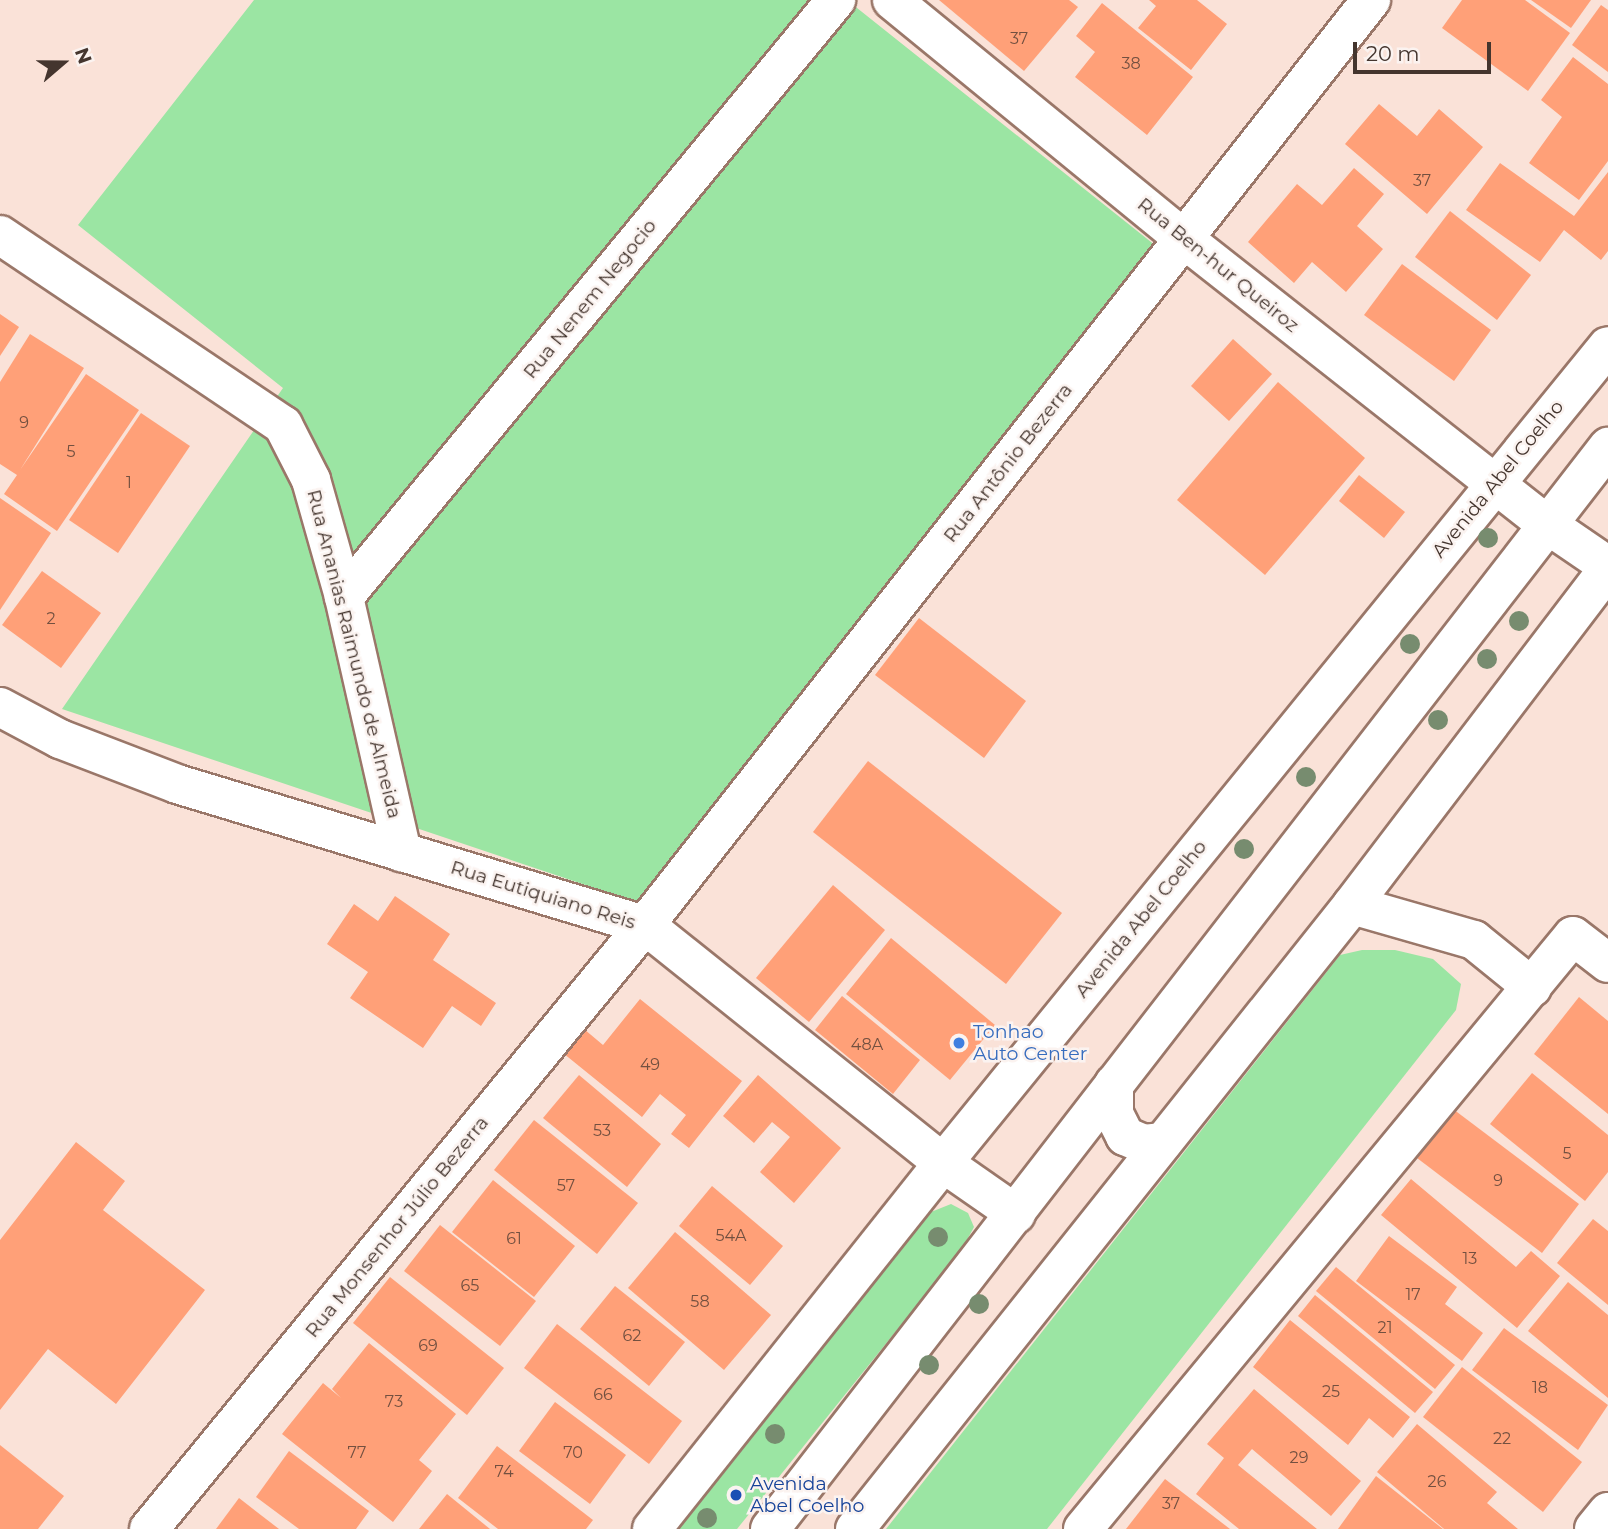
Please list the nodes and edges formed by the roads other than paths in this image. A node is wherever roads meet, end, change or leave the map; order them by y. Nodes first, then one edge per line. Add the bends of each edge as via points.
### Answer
1 (836, 0) edge
2 (891, 0) edge
3 (1371, 0) edge
4 (0, 235) edge
5 (1184, 239) junction
6 (1608, 346) edge
7 (1608, 447) edge
8 (1494, 483) junction
9 (1548, 525) junction
10 (1608, 567) edge
11 (344, 597) junction
12 (0, 707) edge
13 (402, 853) junction
14 (1352, 905) junction
15 (645, 925) junction
16 (1608, 963) edge
17 (1532, 987) junction
18 (1114, 1084) junction
19 (1163, 1142) junction
20 (1069, 1143) junction
21 (943, 1163) junction
22 (1122, 1194) junction
23 (1016, 1214) junction
24 (1608, 1511) edge
25 (149, 1529) edge
26 (652, 1529) edge
27 (770, 1529) edge
28 (855, 1529) edge
29 (1083, 1529) edge
30 (1594, 1529) edge

1 - 11 street, Rua Nenem Negocio
2 - 5 street, Rua Ben-hur Queiroz
3 - 5 street, Rua Antônio Bezerra
4 - 11 street, Rua Ananias Raimundo de Almeida via 284,425 311,480
5 - 8 street, Rua Ben-hur Queiroz
5 - 15 street, Rua Antônio Bezerra
6 - 8 street, Avenida Abel Coelho
7 - 9 street
8 - 9 street, Rua Ben-hur Queiroz
8 - 21 street, Avenida Abel Coelho
9 - 10 street, Rua Ben-hur Queiroz
9 - 18 street
10 - 14 street
11 - 13 street, Rua Ananias Raimundo de Almeida
12 - 13 street, Rua Eutiquiano Reis via 60,739 177,783
13 - 15 street, Rua Eutiquiano Reis
14 - 17 street via 1475,940
14 - 19 street
15 - 21 street, Rua Eutiquiano Reis
15 - 25 street, Rua Monsenhor Júlio Bezerra
16 - 17 street via 1573,936
17 - 29 street
18 - 19 street via 1114,1114 1125,1136 1144,1144
18 - 20 street
19 - 22 street
20 - 22 street via 1106,1152 1119,1170
20 - 23 street
21 - 23 street, Rua Eutiquiano Reis
21 - 26 street, Avenida Abel Coelho
22 - 28 street
23 - 27 street
24 - 30 street

